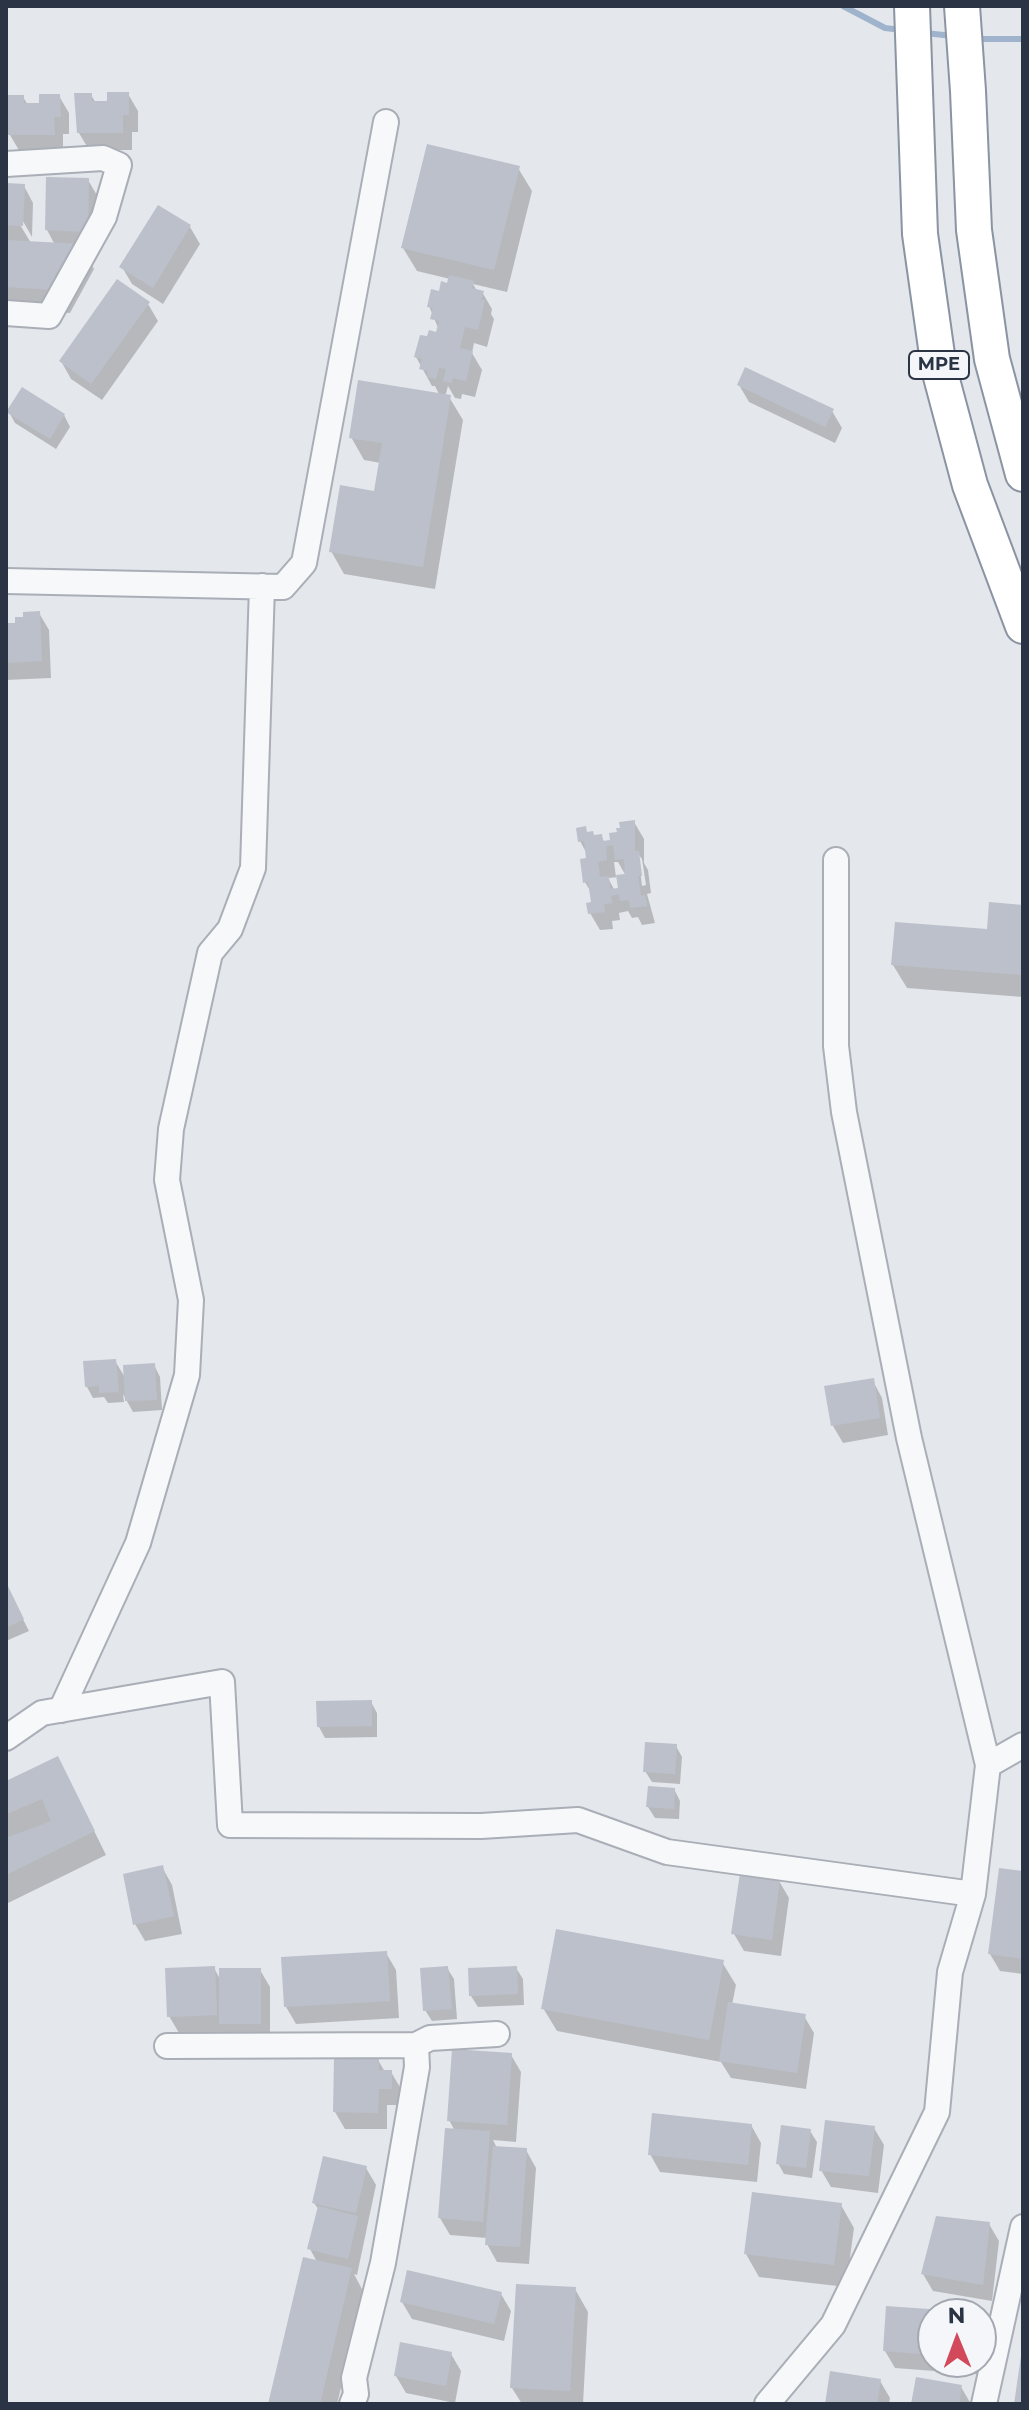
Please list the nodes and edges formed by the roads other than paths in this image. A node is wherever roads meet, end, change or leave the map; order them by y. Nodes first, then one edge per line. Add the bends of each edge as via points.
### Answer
1 (912, 6) edge
2 (962, 6) edge
3 (386, 122) dead end
4 (6, 164) edge
5 (6, 313) edge
6 (1023, 474) edge
7 (6, 581) edge
8 (262, 586) junction
9 (1023, 626) edge
10 (836, 860) dead end
11 (61, 1710) junction
12 (6, 1738) edge
13 (1023, 1745) edge
14 (988, 1765) junction
15 (973, 1894) junction
16 (497, 2034) dead end
17 (416, 2045) junction
18 (167, 2046) dead end
19 (1023, 2227) edge
20 (352, 2404) edge
21 (767, 2404) edge
22 (984, 2404) edge

1 - 9 highway, MPE via 920,234 939,369 970,485
2 - 6 highway, MPE via 974,230 992,359
3 - 8 street via 304,563 283,587
4 - 5 street via 103,158 119,165 104,217 49,316
7 - 8 street
8 - 11 street via 253,868 230,929 210,953 171,1129 167,1180 191,1300 187,1375 138,1543
10 - 14 street via 836,1046 844,1112 909,1438
11 - 12 street via 42,1713
11 - 15 street via 222,1682 230,1825 481,1826 578,1820 667,1852
13 - 14 street
14 - 15 street
15 - 21 street via 950,1972 937,2112 833,2325
16 - 17 street via 430,2038
17 - 18 street
17 - 20 street via 417,2067 383,2263
19 - 22 street

